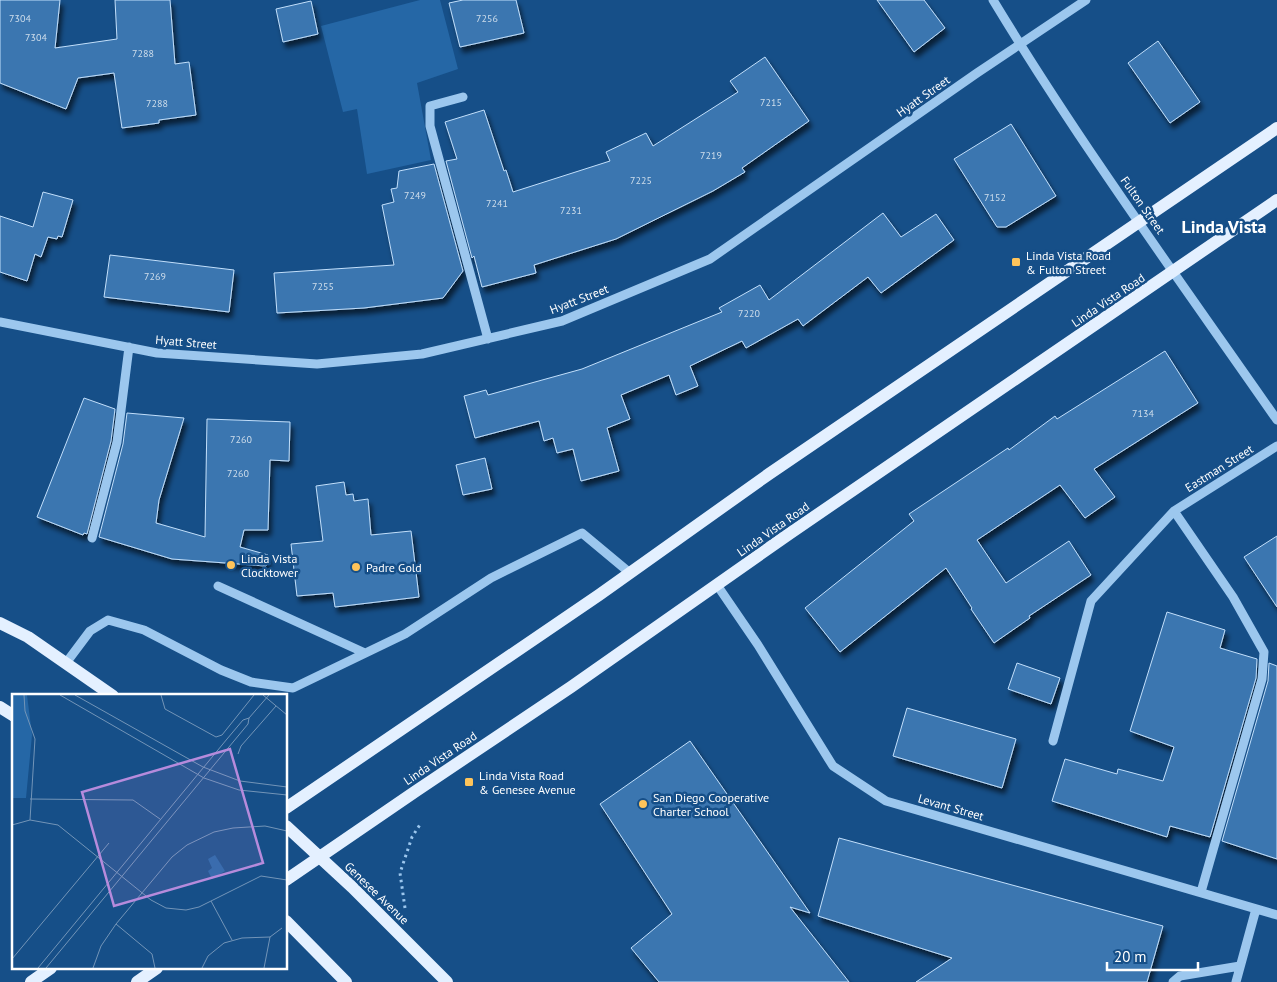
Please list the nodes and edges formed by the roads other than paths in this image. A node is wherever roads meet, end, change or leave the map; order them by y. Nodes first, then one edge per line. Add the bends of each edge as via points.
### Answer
1 (993, 0) edge
2 (1086, 0) edge
3 (1020, 45) junction
4 (463, 97) dead end
5 (1277, 128) edge
6 (1277, 200) edge
7 (1139, 222) junction
8 (1174, 271) junction
9 (0, 322) edge
10 (488, 339) junction
11 (129, 347) junction
12 (1277, 420) edge
13 (1277, 446) edge
14 (1174, 511) junction
15 (92, 538) dead end
16 (630, 573) junction
17 (717, 585) junction
18 (218, 586) dead end
19 (0, 624) edge
20 (365, 653) junction
21 (66, 663) junction
22 (110, 694) edge
23 (0, 707) edge
24 (12, 715) edge
25 (1053, 741) dead end
26 (288, 807) edge
27 (288, 828) edge
28 (319, 857) junction
29 (288, 879) edge
30 (1201, 892) junction
31 (1256, 909) junction
32 (1277, 915) edge
33 (288, 924) edge
34 (1240, 966) junction
35 (48, 970) edge
36 (154, 970) edge
37 (31, 982) edge
38 (137, 982) edge
39 (346, 982) edge
40 (447, 982) edge
41 (1173, 982) edge
42 (1236, 982) edge

1 - 3 street, Fulton Street
2 - 3 street, Hyatt Street
3 - 7 street, Fulton Street
3 - 10 street, Hyatt Street via 710,259 562,321
4 - 10 street via 430,106 430,126
5 - 7 main road
6 - 8 main road, Linda Vista Road
7 - 8 street, Fulton Street
7 - 16 main road via 769,474
8 - 12 street, Fulton Street
8 - 17 main road, Linda Vista Road
9 - 11 street, Hyatt Street
10 - 11 street, Hyatt Street via 422,354 317,364 157,353
11 - 15 street via 116,442
13 - 14 street, Eastman Street
14 - 25 street, Eastman Street via 1091,601
14 - 30 street via 1233,598 1264,652 1262,680
16 - 20 street via 582,532 491,578 405,634
16 - 26 main road
17 - 28 main road, Linda Vista Road
17 - 30 street, Levant Street via 834,766 886,801
18 - 20 street
19 - 21 main road via 28,636
20 - 21 street via 293,688 251,682 144,630 108,620 90,631
21 - 22 main road
23 - 24 main road
27 - 28 main road, Genesee Avenue
28 - 29 main road, Linda Vista Road
28 - 40 main road, Genesee Avenue
30 - 31 street, Levant Street
31 - 32 street, Levant Street
31 - 34 street
33 - 39 main road
34 - 41 street via 1180,976
34 - 42 street
35 - 37 main road
36 - 38 main road

